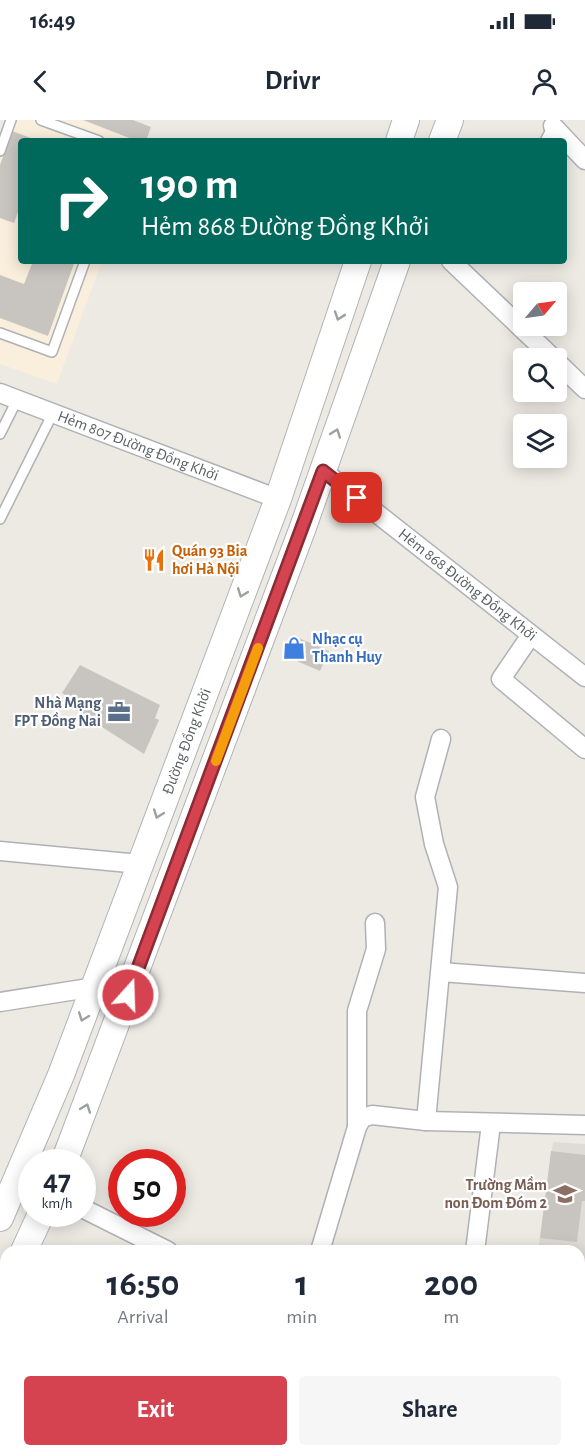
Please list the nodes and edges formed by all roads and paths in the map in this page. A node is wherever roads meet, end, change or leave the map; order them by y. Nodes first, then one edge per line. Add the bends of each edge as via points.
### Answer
1 (11, 120) edge
2 (41, 120) edge
3 (406, 120) edge
4 (91, 138) edge
5 (400, 138) edge
6 (567, 147) edge
7 (0, 151) edge
8 (585, 160) edge
9 (84, 264) edge
10 (357, 264) edge
11 (396, 264) edge
12 (454, 264) edge
13 (1, 337) edge
14 (542, 348) edge
15 (567, 371) edge
16 (585, 388) edge
17 (9, 396) edge
18 (53, 413) junction
19 (0, 434) edge
20 (323, 471) junction
21 (278, 499) junction
22 (308, 513) junction
23 (0, 519) edge
24 (531, 635) junction
25 (585, 677) edge
26 (441, 739) dead end
27 (585, 749) edge
28 (0, 851) edge
29 (140, 864) junction
30 (375, 923) dead end
31 (441, 972) junction
32 (585, 983) edge
33 (95, 987) junction
34 (0, 1002) edge
35 (426, 1121) junction
36 (491, 1124) junction
37 (585, 1125) edge
38 (357, 1127) junction
39 (69, 1149) edge
40 (96, 1216) edge
41 (0, 1218) edge
42 (35, 1227) edge
43 (27, 1245) edge
44 (156, 1245) edge
45 (322, 1245) edge
46 (476, 1245) edge

1 - 7 lane
2 - 4 lane
3 - 5 main road
6 - 8 street
9 - 13 lane via 52,352
10 -> 21 main road, Đường Đồng Khởi
20 -> 11 main road
12 - 14 street
15 - 16 street
17 - 18 street, Hẻm 807 Đường Đồng Khởi
17 - 19 lane
18 - 21 street, Hẻm 807 Đường Đồng Khởi
18 - 23 lane
20 - 22 main road
20 - 24 street, Hẻm 868 Đường Đồng Khởi
21 - 22 main road
21 -> 29 main road, Đường Đồng Khởi
39 -> 22 main road
24 - 25 street, Hẻm 868 Đường Đồng Khởi
24 - 27 street via 501,679
26 - 31 street via 425,797 448,887
28 - 29 street
29 - 33 main road, Đường Đồng Khởi
30 - 38 street via 376,950 357,1011
31 - 32 street
31 - 35 street
33 - 34 street
33 -> 41 main road, Đường Đồng Khởi
35 - 36 street
35 - 38 street via 372,1115 362,1118
36 - 37 street
36 - 46 street
38 - 45 street
40 - 44 street
42 - 43 main road

